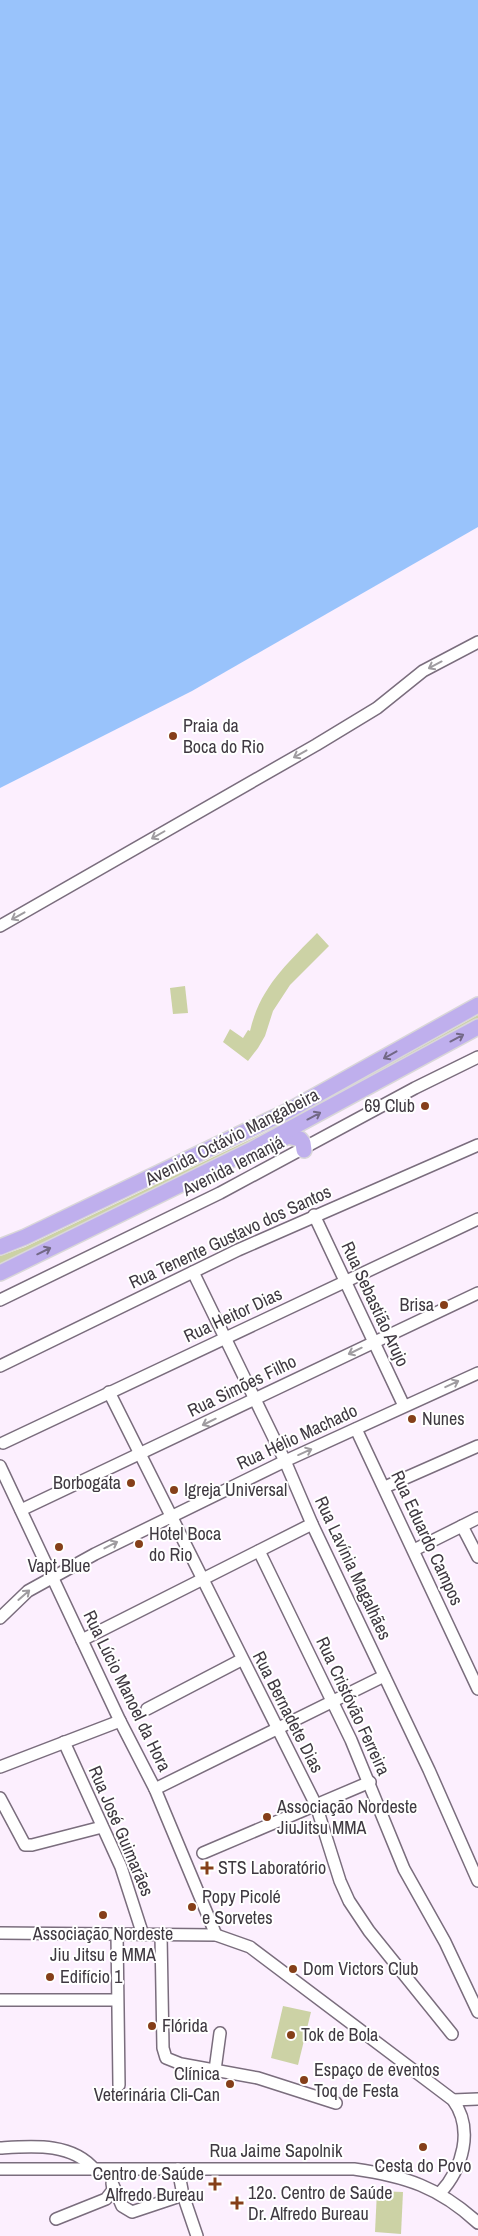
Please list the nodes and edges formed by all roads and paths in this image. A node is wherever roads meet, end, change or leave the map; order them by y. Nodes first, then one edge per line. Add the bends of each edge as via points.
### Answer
1 (478, 642) edge
2 (0, 926) edge
3 (478, 1005) edge
4 (478, 1027) edge
5 (478, 1057) edge
6 (478, 1145) edge
7 (250, 1150) junction
8 (304, 1150) junction
9 (314, 1216) junction
10 (478, 1219) edge
11 (25, 1237) junction
12 (0, 1243) edge
13 (0, 1247) edge
14 (193, 1272) junction
15 (0, 1273) edge
16 (344, 1281) junction
17 (478, 1293) edge
18 (0, 1300) edge
19 (226, 1337) junction
20 (373, 1342) junction
21 (0, 1366) edge
22 (478, 1373) edge
23 (109, 1392) junction
24 (256, 1399) junction
25 (404, 1406) junction
26 (356, 1429) junction
27 (3, 1443) dead end
28 (478, 1446) edge
29 (141, 1455) junction
30 (285, 1461) junction
31 (0, 1466) edge
32 (385, 1486) junction
33 (21, 1510) junction
34 (170, 1516) junction
35 (478, 1518) edge
36 (312, 1524) junction
37 (462, 1526) junction
38 (259, 1550) junction
39 (414, 1550) junction
40 (478, 1557) edge
41 (52, 1576) junction
42 (201, 1578) junction
43 (0, 1618) edge
44 (82, 1640) junction
45 (241, 1660) junction
46 (384, 1676) junction
47 (478, 1689) edge
48 (334, 1701) junction
49 (147, 1708) dead end
50 (120, 1721) junction
51 (278, 1730) junction
52 (64, 1742) junction
53 (0, 1767) edge
54 (370, 1782) junction
55 (155, 1789) junction
56 (0, 1798) edge
57 (316, 1805) junction
58 (102, 1827) junction
59 (203, 1853) dead end
60 (478, 1881) edge
61 (0, 1933) edge
62 (117, 1934) junction
63 (143, 1935) junction
64 (161, 1935) junction
65 (216, 1935) junction
66 (0, 2000) edge
67 (117, 2000) junction
68 (478, 2012) edge
69 (220, 2033) dead end
70 (452, 2034) dead end
71 (215, 2070) junction
72 (119, 2085) dead end
73 (478, 2099) edge
74 (453, 2100) junction
75 (336, 2103) dead end
76 (0, 2148) edge
77 (0, 2169) edge
78 (178, 2169) junction
79 (95, 2170) junction
80 (108, 2170) junction
81 (113, 2184) junction
82 (440, 2193) junction
83 (183, 2195) junction
84 (56, 2219) dead end
85 (478, 2223) edge
86 (197, 2236) edge

1 -> 2 street via 423,671 377,708 316,745
3 -> 11 main road, Avenida Octávio Mangabeira via 288,1111
7 -> 4 main road, Avenida Octávio Mangabeira
5 - 8 street, Avenida Iemanjá
6 - 9 street, Rua Tenente Gustavo dos Santos
7 - 8 main road via 288,1136 300,1139
15 -> 7 main road, Avenida Octávio Mangabeira
8 - 18 street, Avenida Iemanjá
9 - 14 street, Rua Tenente Gustavo dos Santos
9 - 16 street, Rua Sebastião Arujo
10 - 16 street, Rua Heitor Dias
11 - 12 street
11 - 13 main road, Avenida Octávio Mangabeira
14 - 19 street, Rua Lavínia Magalhães
14 - 21 street, Rua Tenente Gustavo dos Santos
16 - 19 street, Rua Heitor Dias
16 - 20 street, Rua Sebastião Arujo
17 - 20 street, Rua Simões Filho
19 - 23 street, Rua Heitor Dias
19 - 24 street, Rua Lavínia Magalhães
20 -> 24 street, Rua Simões Filho
20 - 25 street, Rua Sebastião Arujo
25 -> 22 street, Rua Hélio Machado
23 - 27 street, Rua Heitor Dias
23 - 29 street, Rua Bernadete Dias
24 -> 29 street, Rua Simões Filho
24 - 30 street, Rua Lavínia Magalhães
25 - 26 street, Rua Hélio Machado
30 -> 26 street, Rua Hélio Machado
26 - 32 street, Rua Eduardo Campos
28 - 32 street
29 - 33 street, Rua Simões Filho
29 - 34 street, Rua Bernadete Dias
30 - 34 street, Rua Hélio Machado
30 - 36 street, Rua Lavínia Magalhães
31 - 33 street, Rua Lúcio Manoel da Hora
32 - 39 street, Rua Eduardo Campos
33 - 41 street, Rua Lúcio Manoel da Hora
41 -> 34 street, Rua Hélio Machado
34 - 42 street, Rua Bernadete Dias
35 - 37 street
36 - 38 street
36 - 46 street, Rua Lavínia Magalhães
37 - 39 street
37 - 40 street
38 - 42 street
38 - 48 street, Rua Cristóvão Ferreira
39 - 47 street, Rua Eduardo Campos
43 -> 41 street, Rua Hélio Machado via 28,1591
41 - 44 street, Rua Lúcio Manoel da Hora
42 - 44 street
42 - 45 street, Rua Bernadete Dias
44 - 50 street, Rua Lúcio Manoel da Hora
45 - 49 street
45 - 51 street, Rua Bernadete Dias
46 - 48 street
46 - 60 street, Rua Lavínia Magalhães
48 - 51 street
48 - 54 street, Rua Cristóvão Ferreira
50 - 52 street
50 - 55 street, Rua Lúcio Manoel da Hora
51 - 55 street
51 - 57 street, Rua Bernadete Dias
52 - 53 street
52 - 58 street, Rua José Guimarães
54 - 57 street
54 - 68 street, Rua Cristóvão Ferreira via 404,1869 445,1942
55 - 65 street, Rua Lúcio Manoel da Hora
56 - 58 street via 25,1845
57 - 59 street
57 - 70 street, Rua Bernadete Dias via 340,1881 357,1915
58 - 63 street, Rua José Guimarães via 121,1867
61 - 62 street
62 - 63 street
62 - 67 street
63 - 64 street
64 - 65 street
64 - 71 street via 164,2055 173,2062
65 - 74 street via 261,1953
66 - 67 street
67 - 72 street
69 - 71 street
71 - 75 street via 258,2078
73 - 74 street
74 - 82 street via 463,2121 464,2144 457,2167
76 - 79 street via 55,2148 78,2156
77 - 79 street, Rua Jaime Sapolnik
78 - 80 street, Rua Jaime Sapolnik
78 - 82 street, Rua Jaime Sapolnik via 354,2168 399,2177
78 - 83 street
79 - 80 street, Rua Jaime Sapolnik
80 - 81 street
81 - 83 street via 122,2206 132,2212
81 - 84 street via 106,2200
82 - 85 street, Rua Jaime Sapolnik
83 - 86 street

